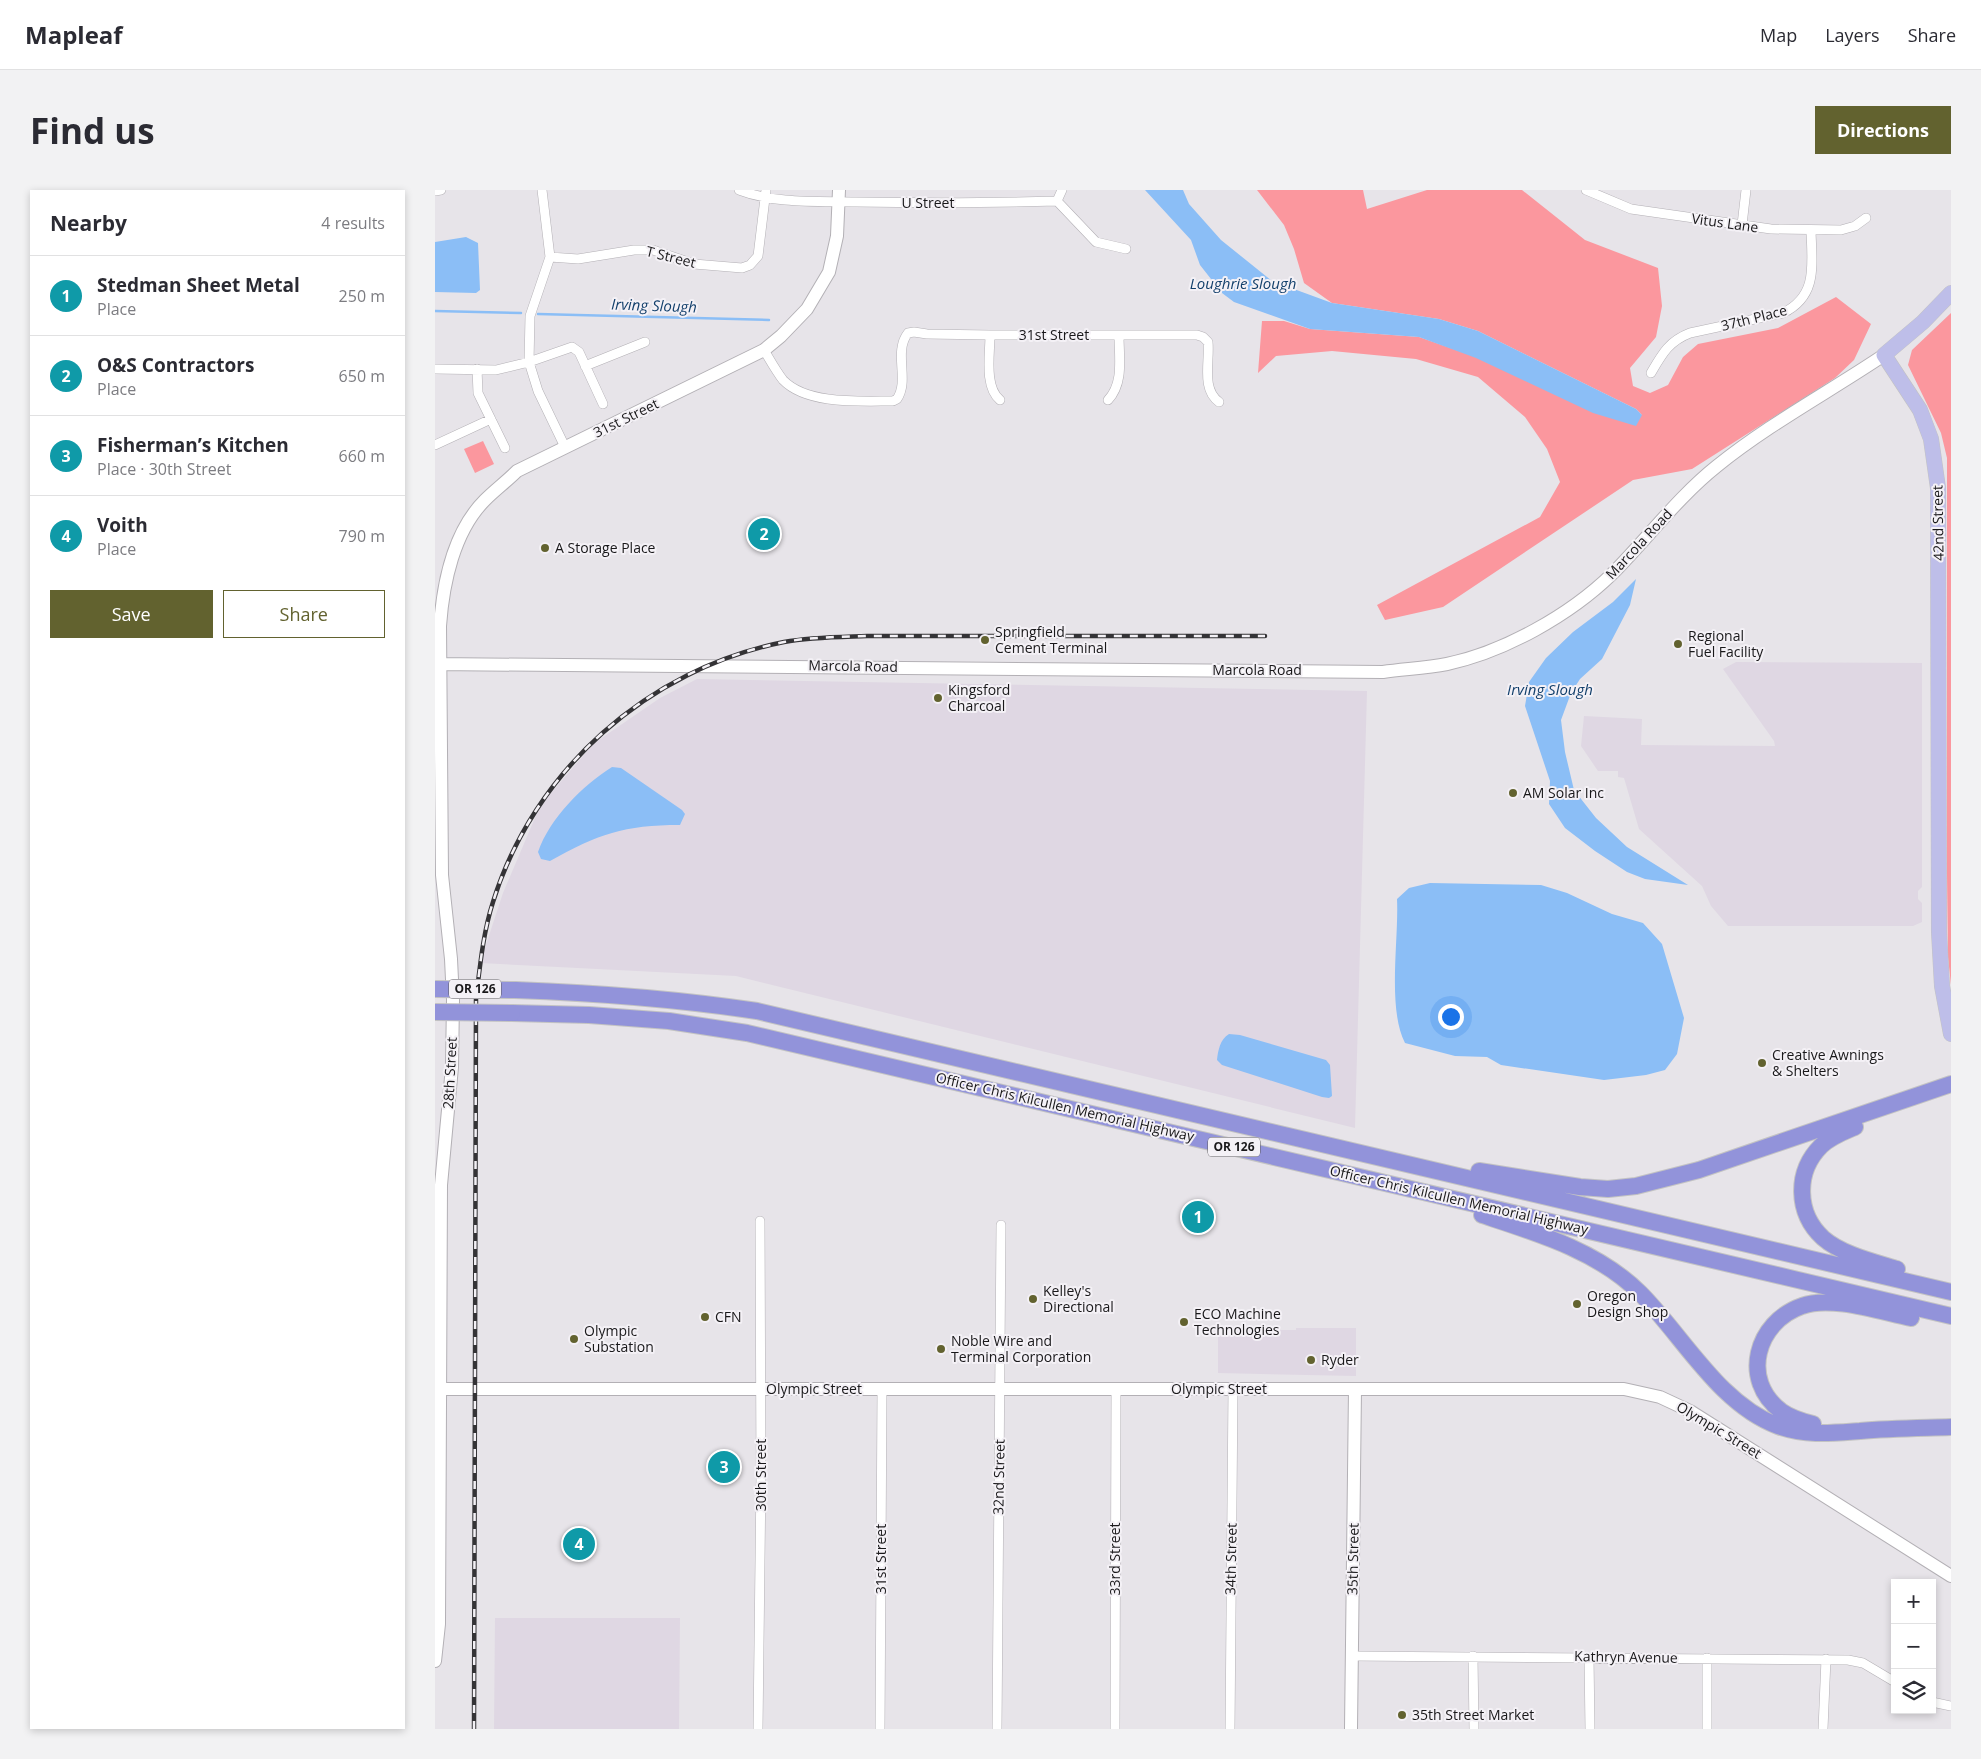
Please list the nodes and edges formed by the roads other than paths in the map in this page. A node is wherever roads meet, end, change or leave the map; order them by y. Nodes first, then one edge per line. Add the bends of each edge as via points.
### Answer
1 (441, 190) edge
2 (542, 190) edge
3 (739, 190) edge
4 (1063, 190) edge
5 (1586, 190) edge
6 (1746, 190) edge
7 (435, 191) edge
8 (766, 193) edge
9 (839, 196) edge
10 (1057, 201) junction
11 (1866, 218) dead end
12 (1741, 225) junction
13 (1811, 231) junction
14 (1127, 249) dead end
15 (550, 257) junction
16 (1951, 293) edge
17 (990, 335) junction
18 (1119, 336) junction
19 (645, 342) dead end
20 (764, 350) junction
21 (1885, 355) junction
22 (529, 362) junction
23 (585, 366) junction
24 (435, 369) edge
25 (477, 370) junction
26 (1651, 373) dead end
27 (1000, 400) dead end
28 (1108, 400) dead end
29 (1219, 402) dead end
30 (603, 404) dead end
31 (491, 419) junction
32 (435, 445) edge
33 (565, 447) junction
34 (505, 448) dead end
35 (437, 664) edge
36 (439, 816) edge
37 (435, 989) edge
38 (435, 1012) edge
39 (1951, 1034) edge
40 (1951, 1084) edge
41 (1951, 1095) edge
42 (1351, 1150) junction
43 (1378, 1181) junction
44 (759, 1221) dead end
45 (1001, 1225) dead end
46 (1951, 1290) edge
47 (1951, 1316) edge
48 (1951, 1326) edge
49 (437, 1389) edge
50 (882, 1389) junction
51 (1000, 1389) junction
52 (1116, 1389) junction
53 (1233, 1389) junction
54 (1355, 1389) junction
55 (760, 1390) junction
56 (1951, 1427) edge
57 (1859, 1430) junction
58 (1951, 1576) edge
59 (1352, 1656) junction
60 (1473, 1656) junction
61 (1589, 1657) junction
62 (1707, 1658) junction
63 (1826, 1659) junction
64 (435, 1661) edge
65 (1891, 1680) edge
66 (1936, 1703) edge
67 (1951, 1706) edge
68 (758, 1729) edge
69 (880, 1729) edge
70 (997, 1729) edge
71 (1115, 1729) edge
72 (1230, 1729) edge
73 (1351, 1729) edge
74 (1474, 1729) edge
75 (1590, 1729) edge
76 (1707, 1729) edge
77 (1823, 1729) edge

1 - 7 street
2 - 15 street
3 - 8 street, U Street via 751,195
4 - 10 street
5 - 12 street, Vitus Lane via 1631,209
6 - 12 street
8 - 9 street, U Street via 797,201
8 - 15 street, T Street via 759,256 742,268 694,264 653,250 578,259
9 - 10 street, U Street via 971,203
9 - 20 main road, 31st Street via 837,236 829,272 799,319
10 - 14 street via 1096,242
11 - 13 street, Vitus Lane via 1841,230
12 - 13 street, Vitus Lane
13 - 26 street, 37th Place via 1810,285 1794,308 1676,338 1667,346
15 - 22 street via 530,316
16 - 21 main road, Marcola Road
17 - 18 street, 31st Street
17 - 20 street, 31st Street via 908,333 902,344 902,390 893,401 829,400 802,392 784,380
17 - 27 street via 990,382 992,391
18 - 28 street via 1119,380
18 - 29 street, 31st Street via 1203,337 1208,348 1208,387
19 - 23 street
20 - 33 main road, 31st Street
21 - 35 main road, Marcola Road via 1753,439 1717,466 1685,494 1611,575 1575,605 1535,630 1483,653 1447,664 1383,672
21 - 39 main road, 42nd Street via 1919,410 1931,439 1938,488 1939,932 1942,986
22 - 23 street via 572,347 579,352
22 - 25 street via 496,370
22 - 33 street via 538,391
23 - 30 street
24 - 25 street
25 - 31 street via 477,393
31 - 32 street
31 - 34 street
33 - 35 main road, 31st Street via 517,471 483,501 463,532 443,590
35 - 36 main road, 28th Street
36 - 49 main road, 28th Street via 453,1010 452,1066 441,1185
37 - 42 highway, Officer Chris Kilcullen Memorial Highway / OR 126, bridge via 598,992 757,1010
38 - 43 highway, Officer Chris Kilcullen Memorial Highway / OR 126, bridge via 589,1015 669,1021 747,1033
40 - 42 highway via 1699,1170 1636,1186 1580,1187
41 - 46 highway via 1861,1125 1830,1139 1811,1158 1802,1182 1801,1196 1812,1226 1824,1239 1844,1250 1934,1280
42 - 46 highway, Officer Chris Kilcullen Memorial Highway / OR 126
43 - 47 highway, Officer Chris Kilcullen Memorial Highway / OR 126
43 - 57 highway via 1555,1239 1592,1258 1640,1292 1722,1386 1755,1415 1779,1426 1809,1433
44 - 55 street, 30th Street
45 - 51 street, 32nd Street
48 - 57 highway via 1823,1302 1802,1306 1781,1318 1764,1335 1758,1349 1757,1367 1764,1391 1781,1412 1795,1419
49 - 55 main road, Olympic Street
49 - 64 main road, 28th Street via 439,1624
50 - 51 main road, Olympic Street
50 - 55 main road, Olympic Street
50 - 69 street, 31st Street
51 - 52 main road, Olympic Street
51 - 70 street, 32nd Street
52 - 53 main road, Olympic Street
52 - 71 street, 33rd Street
53 - 54 main road, Olympic Street
53 - 72 street, 34th Street
54 - 58 main road, Olympic Street via 1606,1388 1660,1397 1690,1411
54 - 59 main road, 35th Street
55 - 68 street, 30th Street
56 - 57 highway
59 - 60 street, Kathryn Avenue
59 - 73 main road, 35th Street
60 - 61 street, Kathryn Avenue
60 - 74 street
61 - 62 street, Kathryn Avenue
61 - 75 street
62 - 63 street, Kathryn Avenue
62 - 76 street
63 - 65 street, Kathryn Avenue via 1863,1664
63 - 77 street
66 - 67 street

